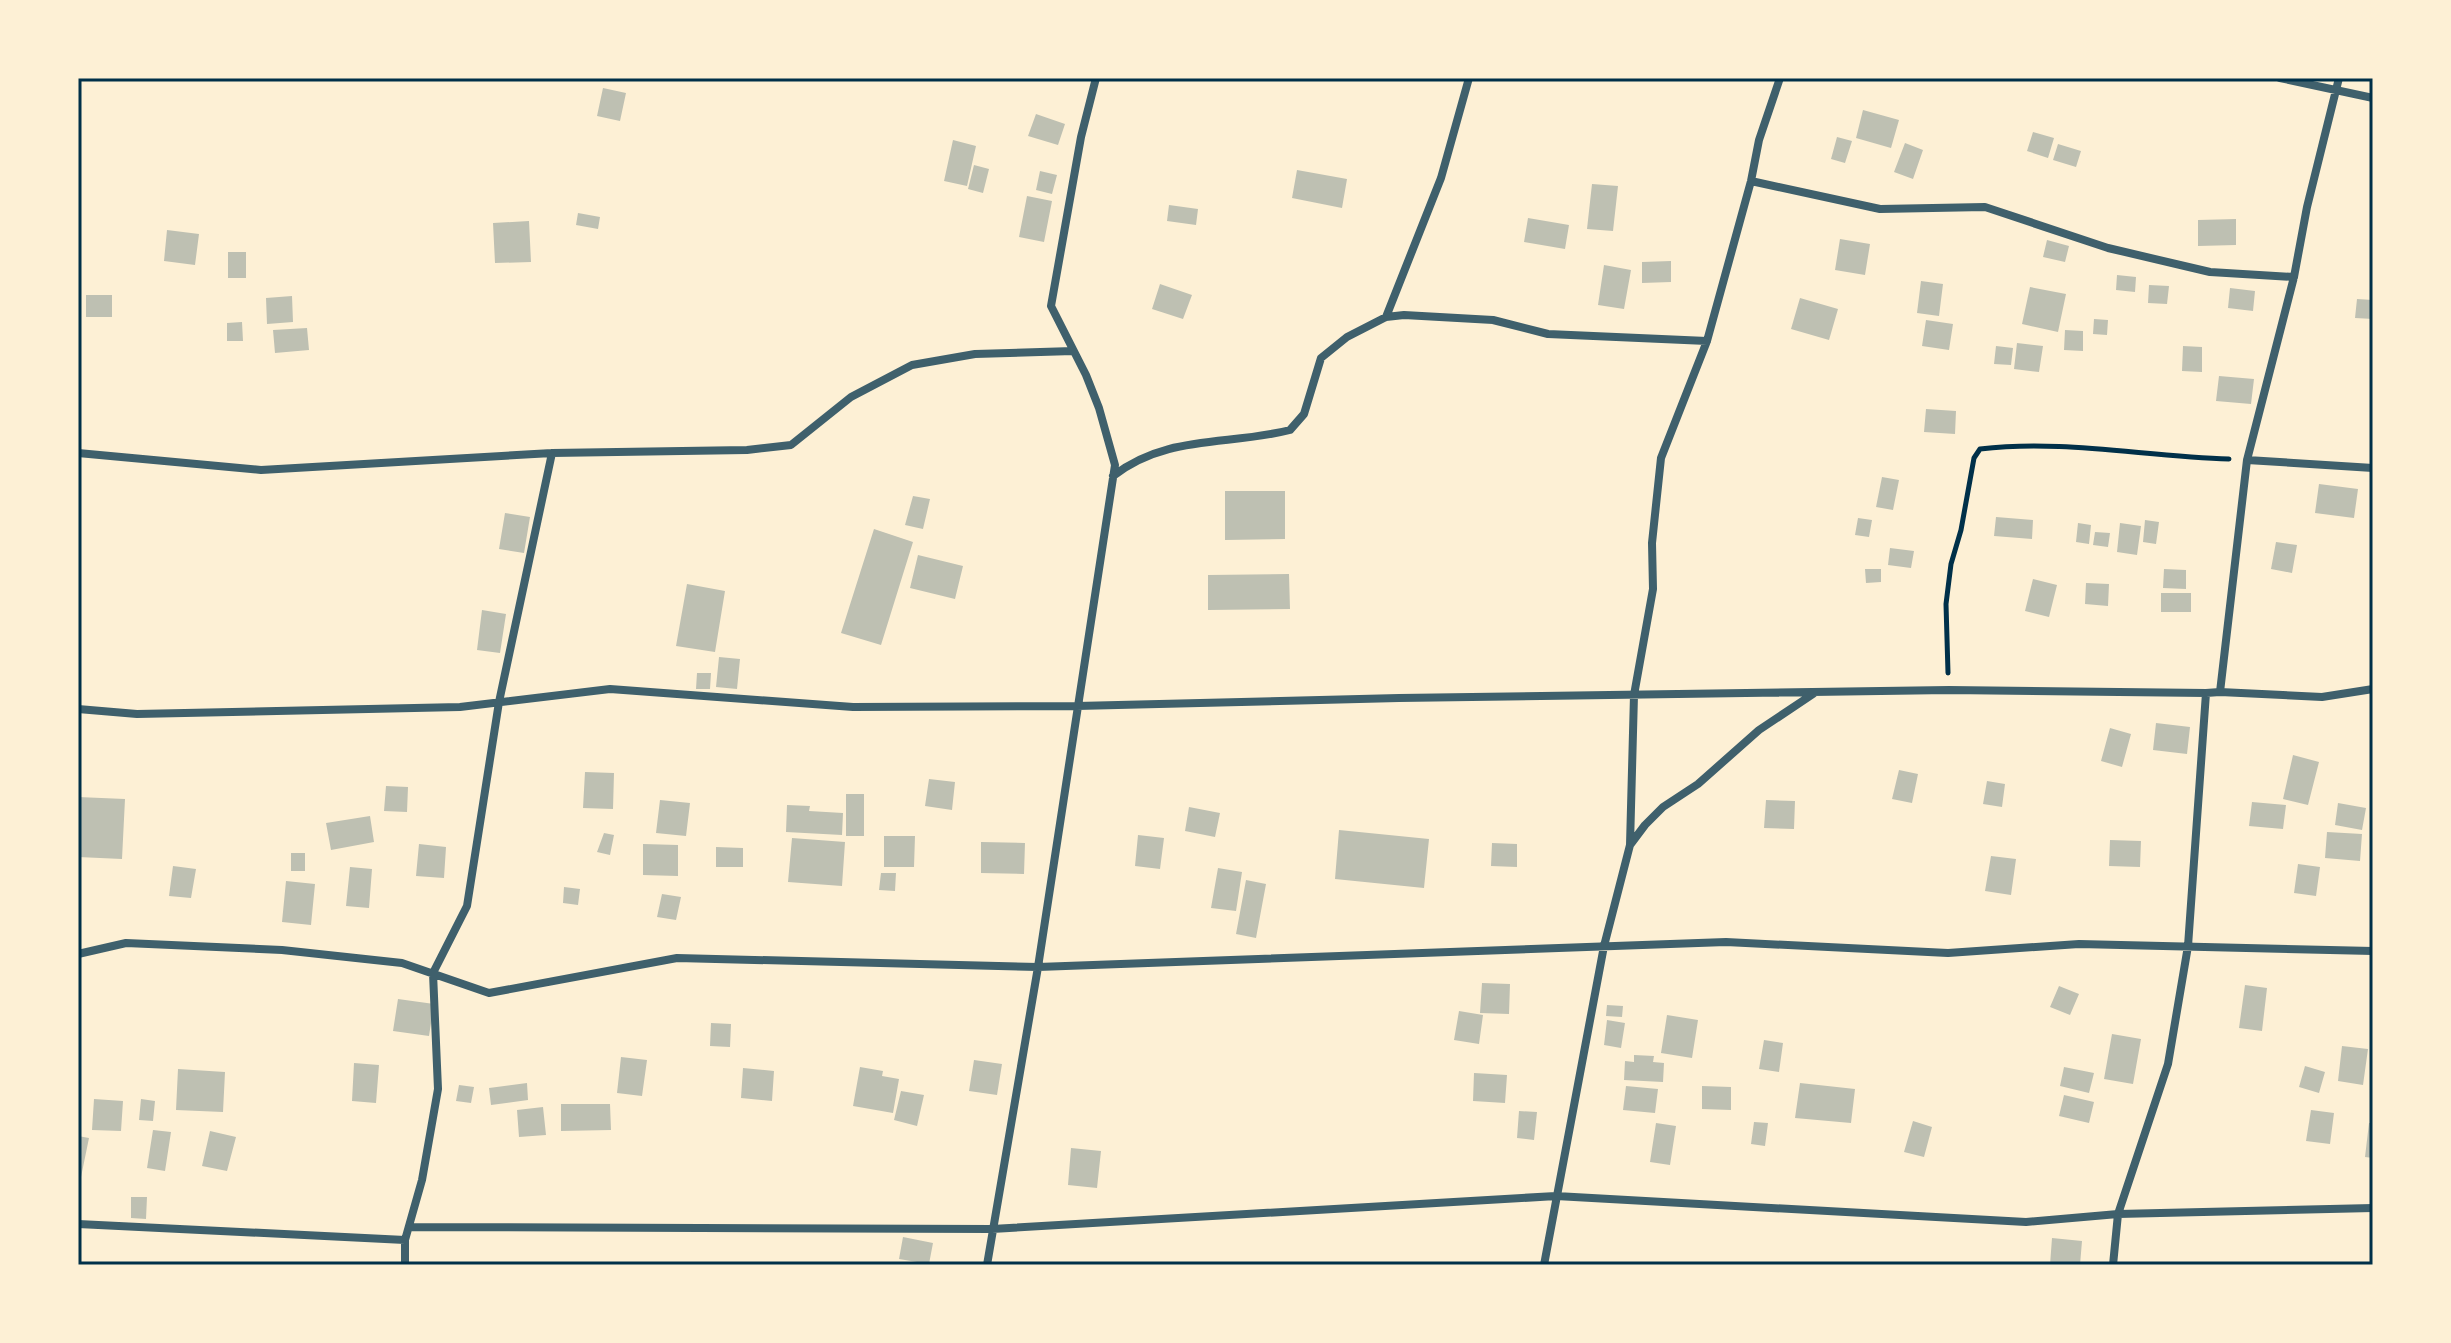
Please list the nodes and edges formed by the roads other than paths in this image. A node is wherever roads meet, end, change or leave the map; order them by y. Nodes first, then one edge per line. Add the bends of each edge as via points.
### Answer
1 (1096, 78) edge
2 (1469, 78) edge
3 (1780, 78) edge
4 (2280, 78) edge
5 (2339, 78) edge
6 (2336, 90) junction
7 (2373, 98) edge
8 (1751, 181) junction
9 (2294, 277) junction
10 (1386, 317) junction
11 (1707, 341) junction
12 (1073, 351) junction
13 (78, 453) edge
14 (552, 453) junction
15 (2247, 460) junction
16 (2373, 468) edge
17 (1113, 476) junction
18 (2373, 689) edge
19 (2220, 692) junction
20 (1814, 693) junction
21 (2206, 693) junction
22 (1634, 695) junction
23 (499, 702) junction
24 (1077, 706) junction
25 (78, 709) edge
26 (1630, 845) junction
27 (1604, 946) junction
28 (2188, 946) junction
29 (2373, 951) edge
30 (78, 954) edge
31 (1038, 967) junction
32 (433, 973) junction
33 (1556, 1196) junction
34 (2373, 1208) edge
35 (2118, 1214) junction
36 (78, 1224) edge
37 (409, 1227) junction
38 (992, 1229) junction
39 (405, 1240) junction
40 (405, 1265) edge
41 (987, 1265) edge
42 (1544, 1265) edge
43 (2113, 1265) edge

1 - 12 street via 1051,306
2 - 10 street via 1441,178
3 - 8 street
4 - 6 street
5 - 6 street
6 - 7 street
6 - 9 street
8 - 9 street via 1880,209 1985,207 2108,248 2210,272
8 - 11 street
9 - 15 street
10 - 11 street via 1493,320 1548,334
10 - 17 street via 1321,358 1304,414 1290,430 1161,449
11 - 22 street via 1661,458 1653,589
12 - 14 street via 975,354 912,365 851,397 791,445
12 - 17 street via 1099,408 1115,465
13 - 14 street via 261,470
14 - 23 street
15 - 16 street
15 - 19 street
17 - 24 street
18 - 19 street via 2322,697
19 - 21 street
20 - 21 street
20 - 22 street
20 - 26 street via 1663,807
21 - 28 street
22 - 24 street
22 - 26 street
23 - 24 street via 610,689 853,707
23 - 25 street via 137,714
23 - 32 street via 467,906
24 - 31 street
26 - 27 street
27 - 28 street via 1726,942 1948,953 2079,944
27 - 31 street
27 - 33 street
28 - 29 street
28 - 35 street via 2168,1064
30 - 32 street via 126,943 282,950 402,963
31 - 32 street via 677,958 489,993
31 - 38 street
32 - 37 street via 438,1089
33 - 35 street via 2026,1222
33 - 38 street
33 - 42 street
34 - 35 street
35 - 43 street
36 - 39 street
37 - 38 street
37 - 39 street
38 - 41 street
39 - 40 street

